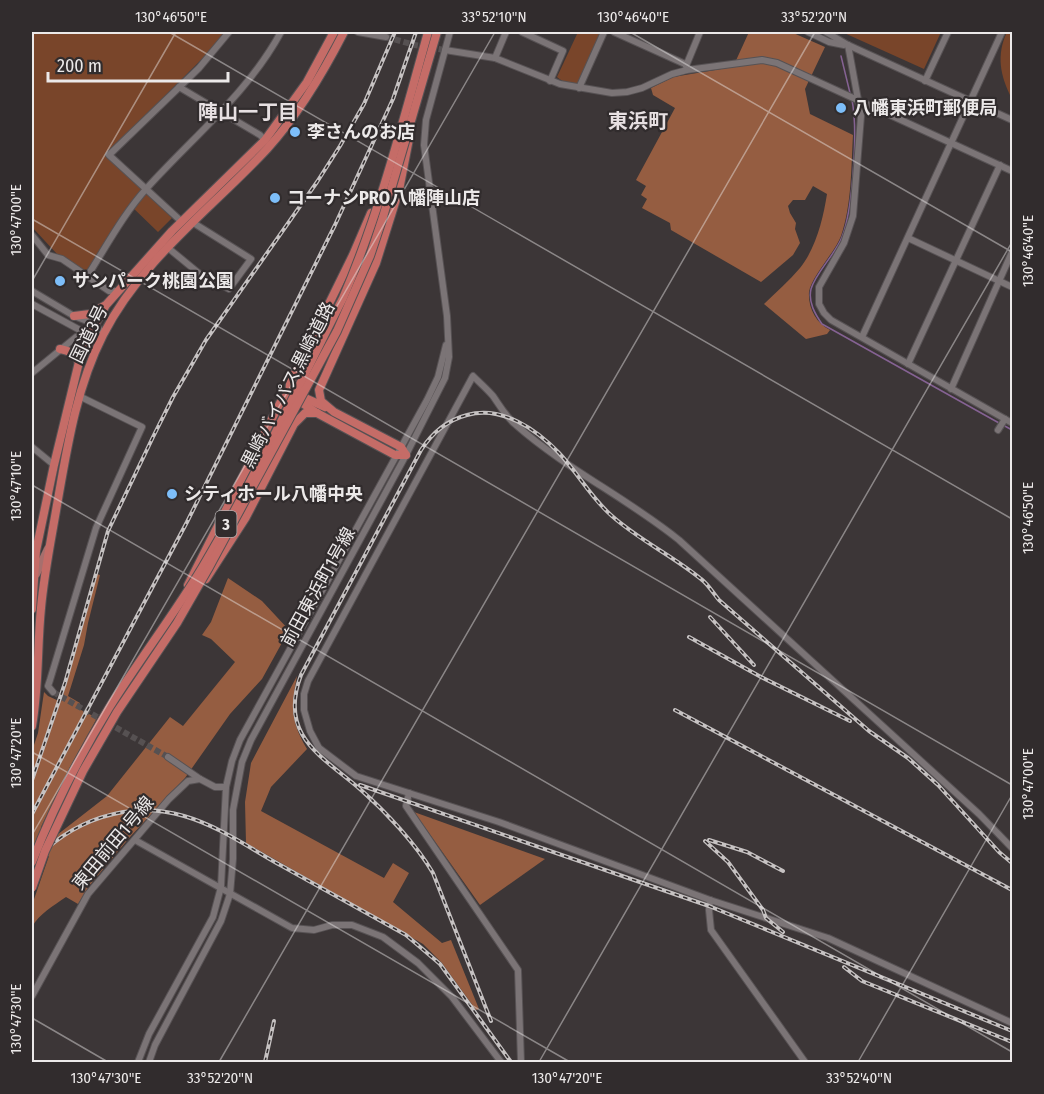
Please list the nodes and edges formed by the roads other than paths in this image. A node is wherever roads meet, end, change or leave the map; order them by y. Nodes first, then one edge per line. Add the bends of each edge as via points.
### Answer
1 (229, 32) edge
2 (281, 32) edge
3 (334, 32) edge
4 (344, 32) edge
5 (358, 32) edge
6 (428, 32) edge
7 (437, 32) edge
8 (450, 32) edge
9 (506, 32) edge
10 (522, 32) edge
11 (604, 32) edge
12 (614, 32) edge
13 (700, 32) edge
14 (808, 32) edge
15 (826, 32) edge
16 (948, 32) edge
17 (1002, 32) edge
18 (379, 34) edge
19 (386, 37) dead end
20 (848, 45) junction
21 (445, 50) junction
22 (495, 58) junction
23 (686, 67) junction
24 (550, 81) junction
25 (926, 81) junction
26 (179, 87) junction
27 (579, 88) junction
28 (857, 99) junction
29 (417, 100) junction
30 (971, 102) junction
31 (221, 112) junction
32 (1012, 120) edge
33 (400, 133) junction
34 (265, 140) junction
35 (951, 143) junction
36 (1000, 165) junction
37 (1012, 171) edge
38 (146, 189) junction
39 (182, 222) junction
40 (192, 222) junction
41 (32, 234) edge
42 (908, 238) junction
43 (167, 247) junction
44 (1012, 252) edge
45 (956, 259) junction
46 (88, 275) junction
47 (1000, 280) junction
48 (1012, 287) edge
49 (32, 291) edge
50 (118, 291) junction
51 (32, 304) edge
52 (106, 304) junction
53 (74, 316) junction
54 (95, 324) junction
55 (70, 326) junction
56 (103, 334) junction
57 (89, 335) junction
58 (448, 336) junction
59 (862, 337) junction
60 (76, 338) junction
61 (60, 349) junction
62 (79, 362) junction
63 (908, 364) junction
64 (32, 372) edge
65 (951, 388) junction
66 (289, 393) junction
67 (79, 396) junction
68 (334, 412) junction
69 (317, 413) junction
70 (1005, 420) junction
71 (1012, 423) edge
72 (998, 430) dead end
73 (32, 447) edge
74 (401, 447) junction
75 (395, 455) junction
76 (406, 455) junction
77 (54, 465) junction
78 (48, 548) junction
79 (34, 549) edge
80 (32, 560) edge
81 (33, 579) edge
82 (32, 609) edge
83 (175, 619) junction
84 (53, 692) dead end
85 (32, 726) edge
86 (168, 757) tunnel mouth
87 (200, 779) junction
88 (226, 787) junction
89 (410, 793) junction
90 (135, 840) junction
91 (1012, 848) edge
92 (32, 862) edge
93 (221, 887) junction
94 (32, 888) edge
95 (230, 894) junction
96 (710, 900) junction
97 (32, 996) edge
98 (1012, 1023) edge
99 (138, 1062) edge
100 (149, 1062) edge
101 (501, 1062) edge
102 (521, 1062) edge
103 (805, 1062) edge

1 - 26 street
2 - 31 street via 258,68
3 - 34 highway, 国道3号 via 307,82
4 - 40 highway, 国道3号 via 320,77 284,128
5 - 18 street
6 - 33 highway, 黒崎バイパス;黒崎道路 / 3, bridge
7 - 29 highway, 黒崎バイパス;黒崎道路 / 3, bridge
8 - 21 street
9 - 22 street
10 - 24 street via 563,51
11 - 27 street
12 - 23 street
13 - 23 street
14 - 20 street via 829,42
15 - 20 street
16 - 25 street
17 - 30 street
18 - 19 street
20 - 25 street
20 - 28 street
21 - 22 street
21 - 58 street via 426,120 424,145
22 - 24 street
23 - 27 street via 627,92
23 - 28 street via 762,60
24 - 27 street
25 - 30 street
26 - 31 street
26 - 38 street via 109,155
28 - 35 street
28 - 59 street via 861,116 854,216 818,294 824,314
29 - 68 highway, bridge via 387,230 363,296 319,390 321,401
29 - 83 highway, 黒崎バイパス;黒崎道路 / 3, bridge via 383,217 337,331 239,515
30 - 32 street
30 - 35 street
31 - 34 street
31 - 38 street
33 - 66 highway, bridge via 368,220
33 - 83 highway, 黒崎バイパス;黒崎道路 / 3, bridge via 372,225 343,298
34 - 39 highway, 国道3号
35 - 36 street
35 - 42 street
36 - 37 street
36 - 45 street
38 - 39 street
38 - 46 street
39 - 50 highway, 国道3号
40 - 43 highway, 国道3号
40 - 43 street via 251,259 229,289 201,275
41 - 46 street via 48,255
42 - 45 street
42 - 59 street
43 - 56 highway, 国道3号
44 - 47 street
45 - 47 street
45 - 63 street
46 - 50 street via 108,291
47 - 48 street
47 - 65 street
49 - 53 street
50 - 52 highway, 国道3号
51 - 55 street
52 - 53 highway via 90,314
52 - 54 highway, 国道3号
53 - 54 street
54 - 56 street
54 - 57 highway, 国道3号
55 - 57 street
55 - 60 street
56 - 57 street
56 - 67 highway, 国道3号
57 - 60 street
57 - 62 highway, 国道3号
58 - 74 street, 前田東浜町1号線 via 438,377
58 - 76 street, 前田東浜町1号線 via 445,378
59 - 63 street
60 - 61 street
61 - 62 highway via 75,355
61 - 64 street
62 - 77 highway, 国道3号
63 - 65 street
65 - 70 street
66 - 68 highway
66 - 69 highway
66 - 83 highway, bridge via 249,462
67 - 78 highway, 国道3号
67 - 84 street via 142,427 96,528 48,686
68 - 74 highway
69 - 75 highway
69 - 83 highway, bridge via 299,418 241,526
70 - 71 street
70 - 72 street
73 - 77 street
74 - 75 street, 前田東浜町1号線
74 - 76 highway
75 - 76 highway
75 - 88 street, 前田東浜町1号線 via 240,740
76 - 95 street, 前田東浜町1号線 via 242,762 233,810
77 - 79 highway, 国道3号
78 - 81 main road
78 - 85 highway, 国道3号
79 - 80 main road
79 - 81 highway, 国道3号
81 - 82 highway, 国道3号
83 - 92 highway, 黒崎バイパス;黒崎道路 / 3, bridge via 127,681 92,737 61,794
83 - 94 highway, 黒崎バイパス;黒崎道路 / 3, bridge via 83,771
86 - 87 street
87 - 88 street via 215,787
87 - 90 street, 東田前田1号線 via 188,781
88 - 93 street, 前田東浜町1号線
89 - 91 street via 356,776 319,748 309,731 304,694 473,376 517,426 679,540
89 - 96 street
89 - 102 street via 406,806 518,970
90 - 93 street
90 - 97 street, 東田前田1号線 via 88,894
93 - 95 street
93 - 99 street, 前田東浜町1号線 via 213,917 149,1034
95 - 100 street, 前田東浜町1号線 via 217,930
95 - 101 street via 292,928 314,930 352,925 383,937 418,963 452,997
96 - 98 street via 828,938
96 - 103 street via 711,930

